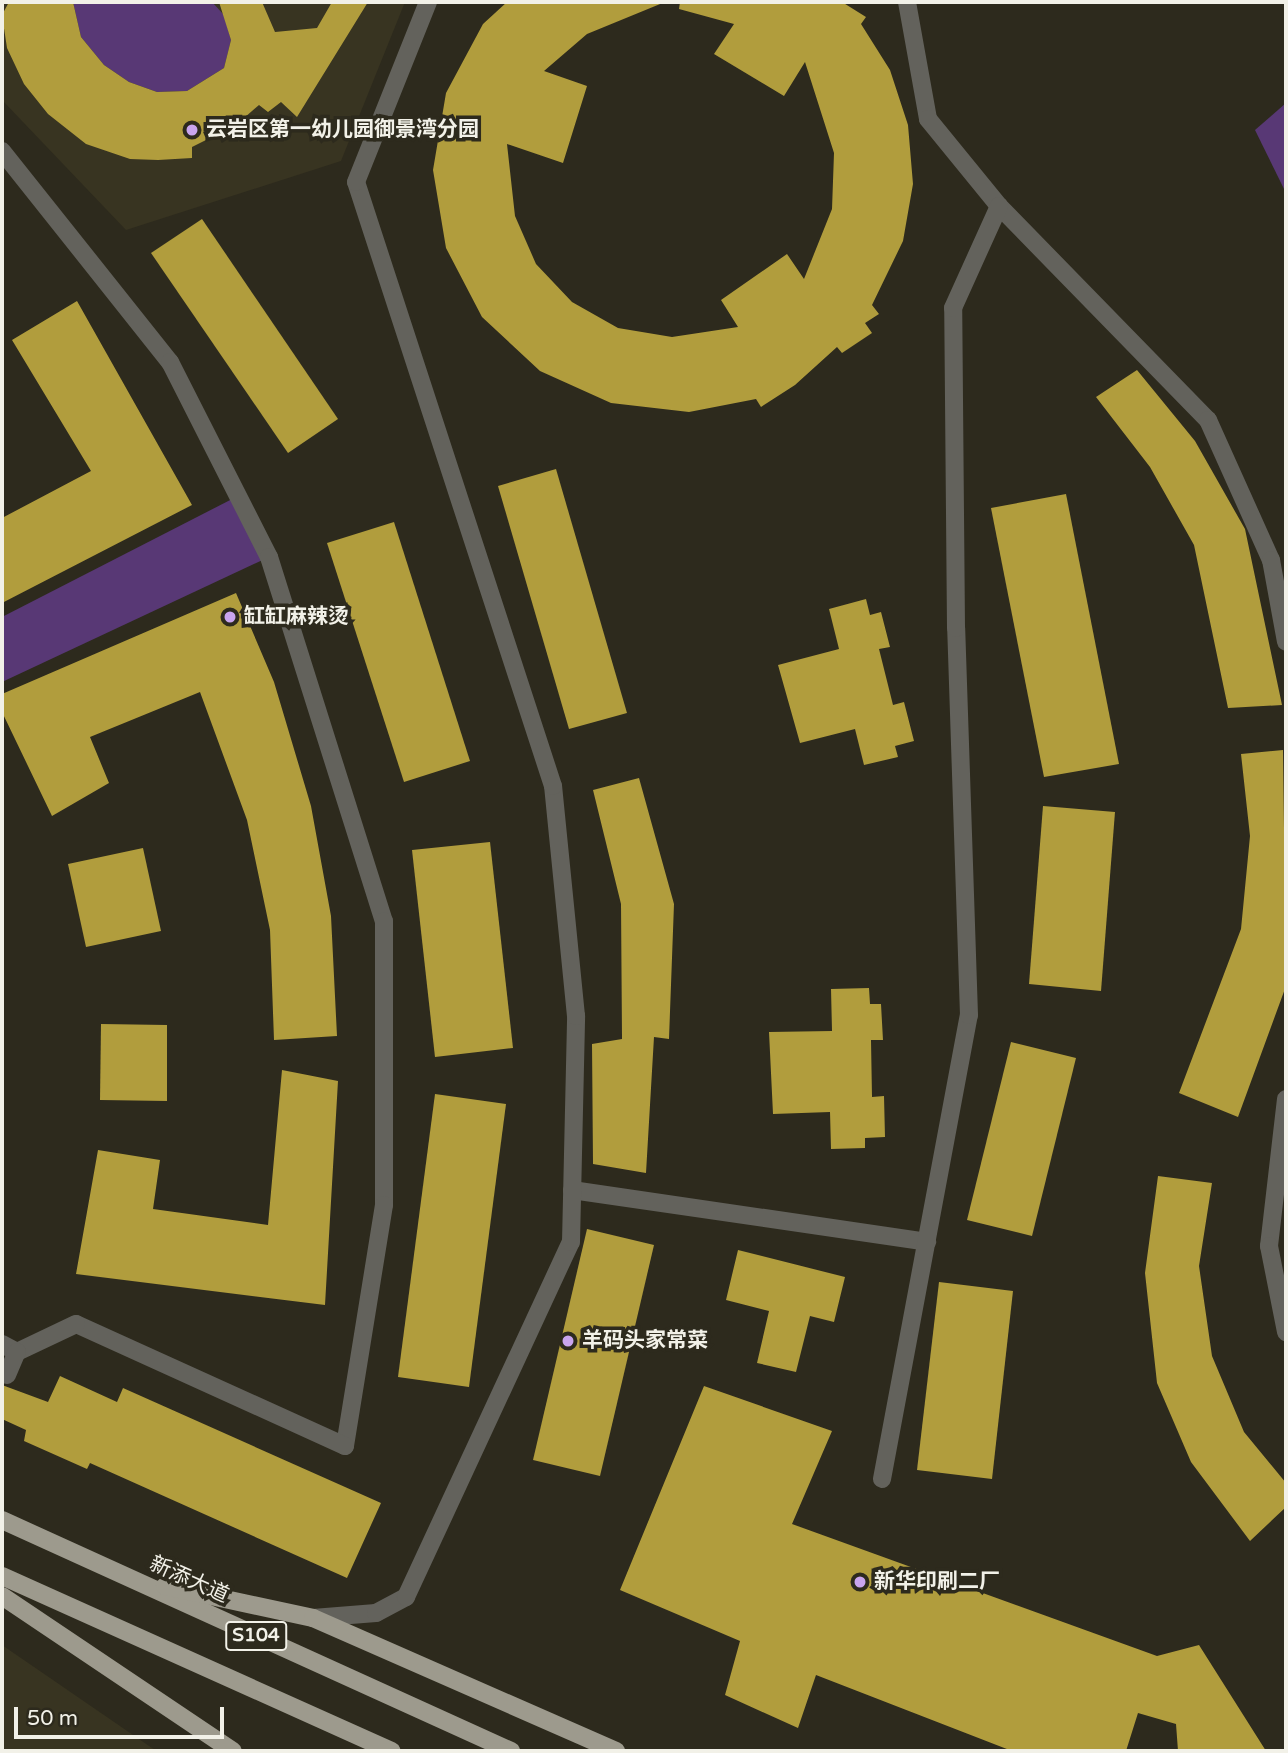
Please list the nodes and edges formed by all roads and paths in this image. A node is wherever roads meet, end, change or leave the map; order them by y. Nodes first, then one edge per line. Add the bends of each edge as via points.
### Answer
1 (428, 2) edge
2 (907, 2) edge
3 (2, 151) edge
4 (999, 206) junction
5 (1286, 642) edge
6 (1286, 1099) edge
7 (572, 1189) junction
8 (927, 1242) junction
9 (1286, 1332) edge
10 (10, 1348) edge
11 (7, 1375) dead end
12 (882, 1479) dead end
13 (2, 1520) edge
14 (2, 1576) edge
15 (130, 1578) junction
16 (2, 1596) edge
17 (313, 1618) junction
18 (233, 1751) edge
19 (391, 1751) edge
20 (511, 1751) edge
21 (617, 1751) edge

1 - 7 street via 356,182 553,786 576,1016
2 - 4 street via 928,119
3 - 10 street via 170,362 269,557 384,921 384,1205 345,1446 76,1324
4 - 5 street via 1208,420 1271,559
4 - 8 street via 953,308 956,628 969,1014
6 - 9 street via 1269,1246
7 - 8 street
7 - 17 street via 571,1242 406,1597 376,1614
8 - 12 street
10 - 11 street
13 - 15 main road, 新添大道 / S104
14 - 19 main road, S104
15 - 17 main road
15 - 20 main road, 新添大道 / S104
16 - 18 main road
17 - 21 main road

